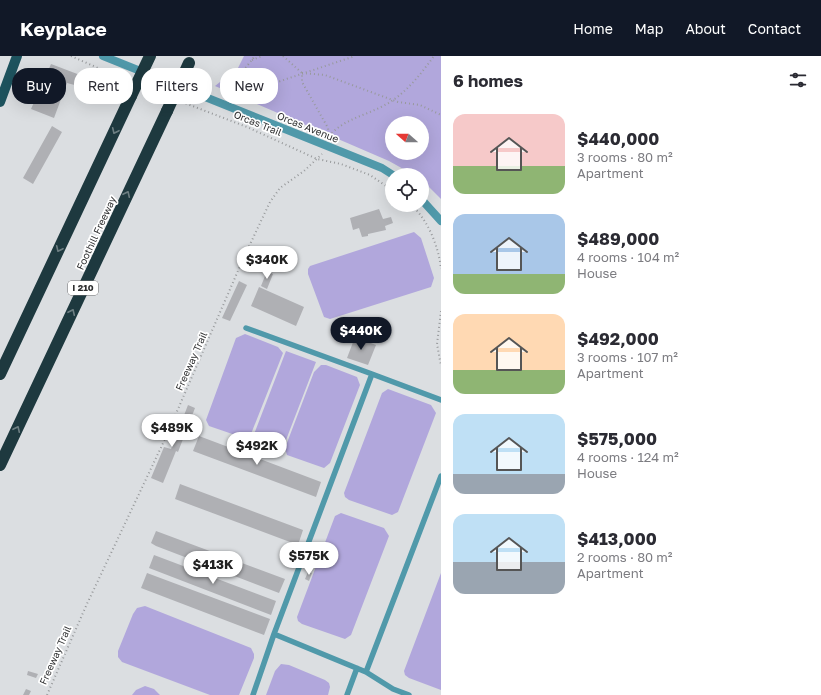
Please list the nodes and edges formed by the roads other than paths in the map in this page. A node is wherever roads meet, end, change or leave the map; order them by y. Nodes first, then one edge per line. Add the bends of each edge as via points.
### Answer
1 (17, 56) edge
2 (103, 56) edge
3 (150, 56) edge
4 (191, 59) edge
5 (0, 102) edge
6 (385, 170) edge
7 (429, 208) edge
8 (441, 221) edge
9 (246, 328) dead end
10 (0, 374) edge
11 (372, 374) junction
12 (441, 400) edge
13 (0, 465) edge
14 (441, 476) edge
15 (274, 634) junction
16 (358, 668) junction
17 (366, 672) junction
18 (253, 695) edge
19 (347, 695) edge
20 (409, 695) edge

1 - 5 main road
2 - 6 street, Orcas Avenue
3 -> 10 highway, bridge
13 -> 4 highway, Foothill Freeway / I 210, bridge
7 - 8 street
9 - 11 lane
11 - 12 lane
11 - 15 lane
14 - 17 lane
15 - 16 lane
15 - 18 lane
16 - 17 lane
16 - 19 lane
17 - 20 lane via 393,689

